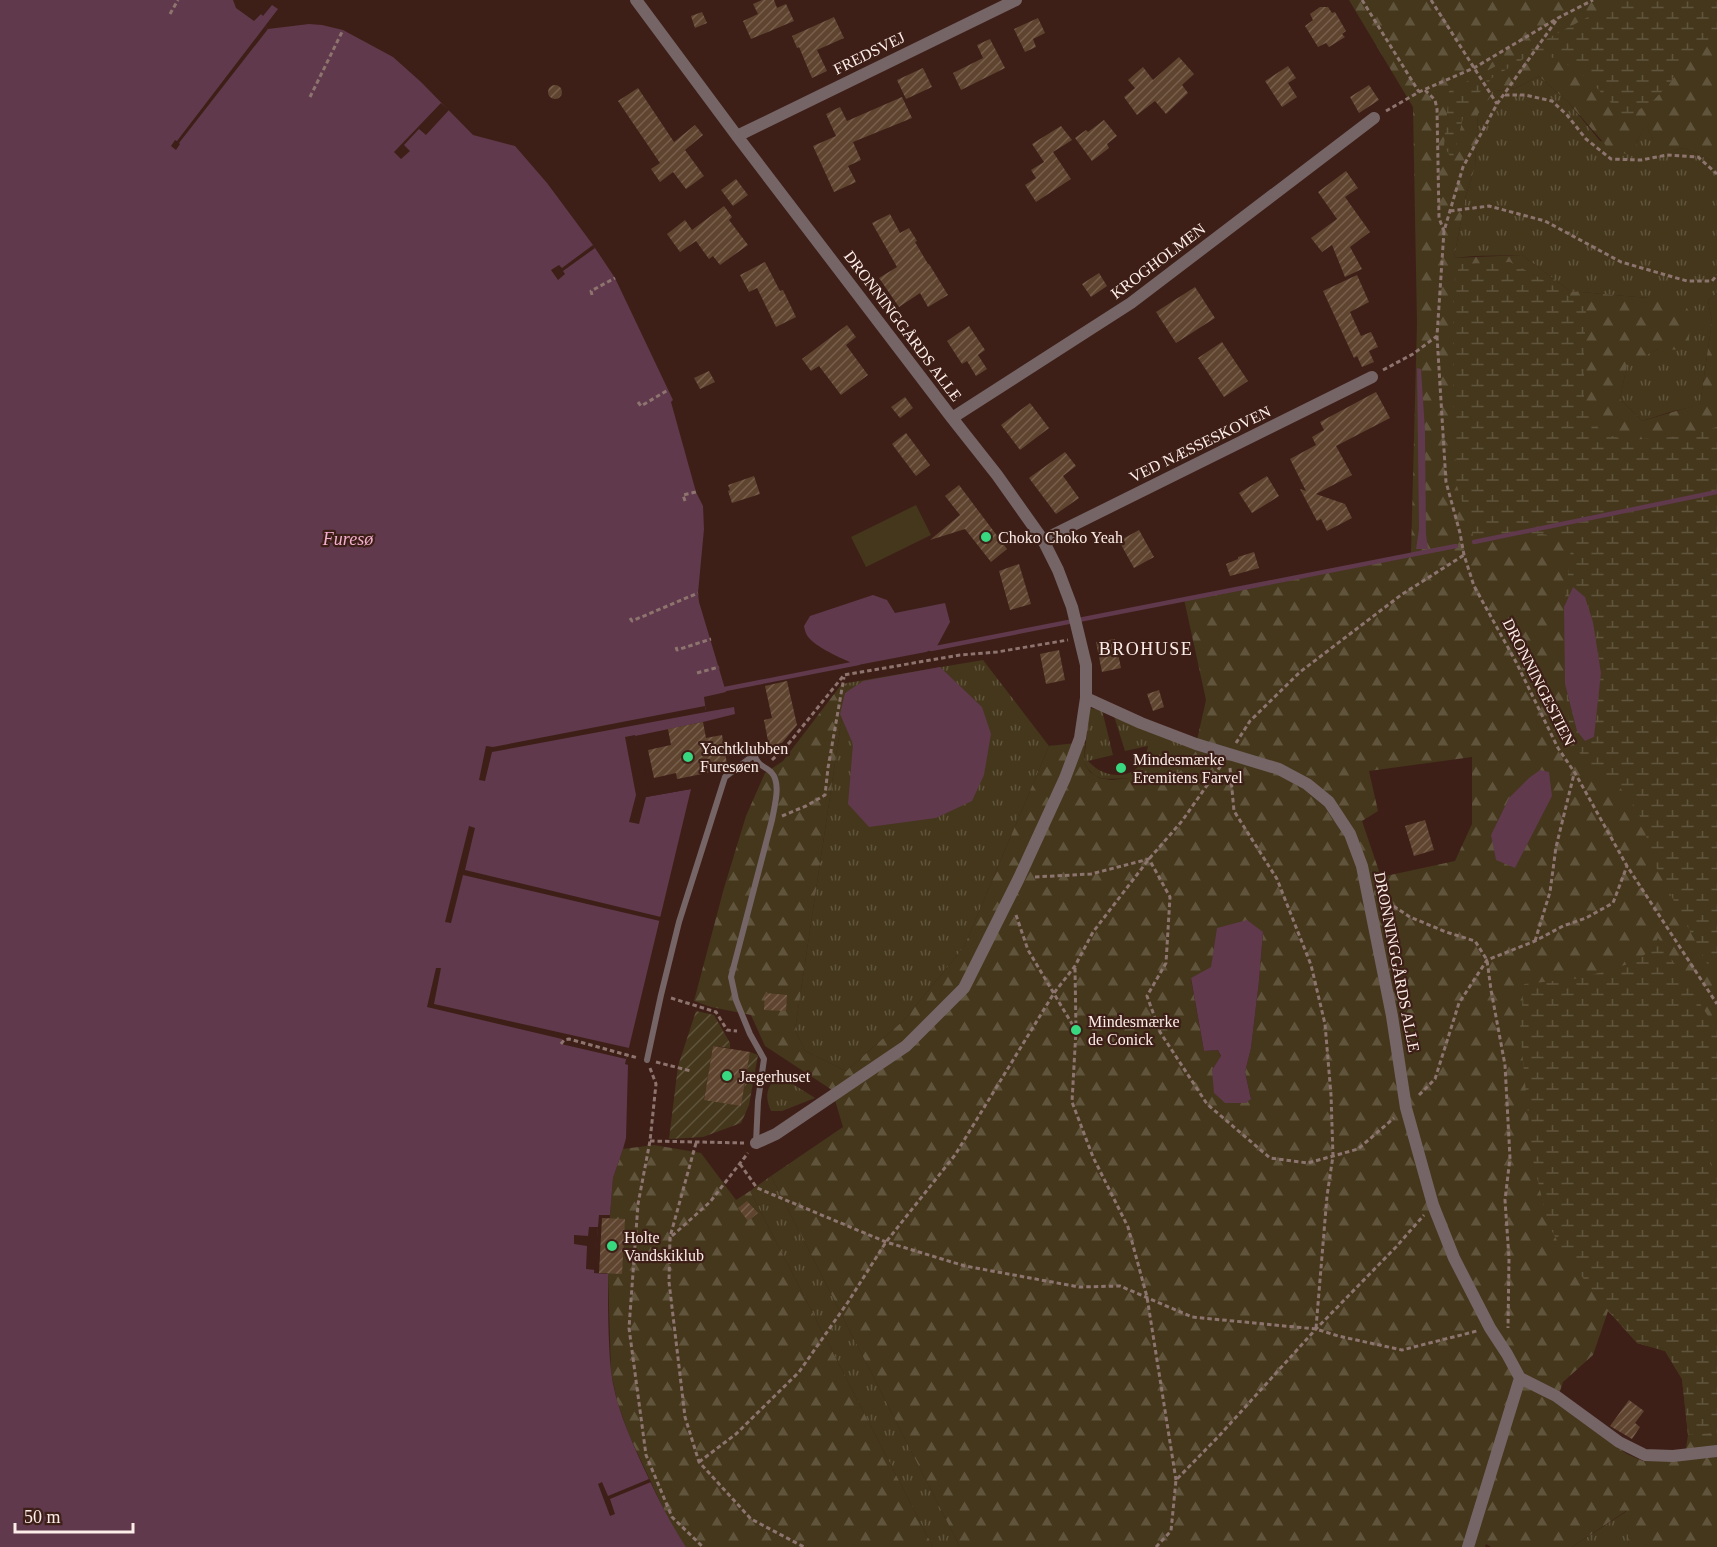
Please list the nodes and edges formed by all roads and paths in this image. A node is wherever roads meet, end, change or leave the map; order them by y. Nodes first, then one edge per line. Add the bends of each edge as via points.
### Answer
1 (178, 0) edge
2 (636, 0) edge
3 (1016, 0) edge
4 (1362, 0) edge
5 (1431, 0) edge
6 (1593, 0) edge
7 (170, 14) dead end
8 (1558, 18) junction
9 (343, 30) dead end
10 (1474, 68) junction
11 (1425, 90) junction
12 (1419, 92) junction
13 (1504, 95) junction
14 (309, 97) dead end
15 (1497, 104) junction
16 (1374, 118) joint
17 (737, 136) junction
18 (1717, 174) edge
19 (1450, 211) junction
20 (1444, 231) junction
21 (1717, 275) edge
22 (615, 278) dead end
23 (592, 295) dead end
24 (1437, 336) junction
25 (1371, 376) joint
26 (669, 390) dead end
27 (638, 402) dead end
28 (952, 418) junction
29 (696, 492) dead end
30 (685, 501) dead end
31 (1043, 540) junction
32 (1464, 555) junction
33 (698, 592) dead end
34 (630, 618) dead end
35 (1079, 638) junction
36 (711, 639) dead end
37 (676, 647) dead end
38 (719, 667) dead end
39 (697, 673) dead end
40 (844, 675) junction
41 (1086, 698) junction
42 (1229, 754) junction
43 (754, 755) junction
44 (1575, 773) junction
45 (772, 820) junction
46 (1149, 859) junction
47 (1627, 866) junction
48 (1019, 878) junction
49 (1367, 889) junction
50 (1009, 897) junction
51 (1535, 941) junction
52 (1488, 960) junction
53 (1075, 966) junction
54 (1054, 993) junction
55 (661, 995) junction
56 (1717, 1004) edge
57 (1076, 1030) junction
58 (750, 1034) junction
59 (561, 1044) dead end
60 (647, 1060) junction
61 (691, 1071) dead end
62 (1406, 1108) junction
63 (650, 1141) junction
64 (696, 1143) junction
65 (756, 1143) junction
66 (1333, 1156) junction
67 (1433, 1205) junction
68 (670, 1237) junction
69 (886, 1242) junction
70 (1147, 1297) junction
71 (1490, 1328) junction
72 (1316, 1329) junction
73 (1508, 1330) dead end
74 (1520, 1378) junction
75 (1717, 1451) edge
76 (699, 1462) junction
77 (1176, 1480) junction
78 (703, 1547) edge
79 (804, 1547) edge
80 (1156, 1547) edge
81 (1468, 1547) edge

1 - 7 path
2 - 17 street, DRONNINGGÅRDS ALLE
3 - 17 street, FREDSVEJ
4 - 12 path
5 - 10 path
6 - 8 path
8 - 10 path
8 - 13 path
9 - 14 path
10 - 11 path
10 - 15 path
11 - 12 path
11 - 20 path via 1435,100 1437,109 1439,218
12 - 16 path
13 - 15 path
13 - 18 path via 1552,101 1586,139 1611,159 1698,157
15 - 19 path via 1463,167
16 - 28 street, KROGHOLMEN via 1131,303
17 - 28 street, DRONNINGGÅRDS ALLE
19 - 20 path
19 - 21 path via 1489,206 1545,221 1621,262 1648,271 1687,281 1712,281
20 - 24 path, DRONNINGESTIEN
22 - 23 path via 591,291
24 - 25 path
24 - 32 path, DRONNINGESTIEN via 1446,482
25 - 31 street, VED NÆSSESKOVEN
26 - 27 path via 640,406
28 - 31 street, DRONNINGGÅRDS ALLE
29 - 30 path via 683,495
31 - 35 street, DRONNINGGÅRDS ALLE via 1072,607
32 - 42 path via 1401,595 1300,672 1250,721
32 - 44 path, DRONNINGESTIEN via 1474,586 1558,748
33 - 34 path via 632,621
35 - 40 path
35 - 41 street, DRONNINGGÅRDS ALLE via 1086,665
36 - 37 path via 677,650
38 - 39 path
40 - 43 path via 773,760 764,753
40 - 45 path via 825,795
41 - 42 street, DRONNINGGÅRDS ALLE via 1141,723
41 - 48 street, DRONNINGGÅRDS ALLE via 1080,738 1069,768
42 - 46 path via 1182,821
42 - 49 street, DRONNINGGÅRDS ALLE via 1279,769 1329,802 1350,834
42 - 66 path via 1234,811 1277,879 1311,965 1325,1024
43 - 45 lane via 758,764 772,773 776,783
43 - 55 lane via 724,777
44 - 47 path, DRONNINGESTIEN
44 - 51 path via 1556,847 1550,892
45 - 58 lane via 730,977
46 - 48 path via 1091,874
46 - 53 path via 1093,932
46 - 66 path via 1170,897 1166,963 1147,996 1160,1032 1207,1104 1270,1158 1308,1163
47 - 51 path via 1613,903
47 - 56 path, DRONNINGESTIEN
48 - 50 street, DRONNINGGÅRDS ALLE
49 - 52 path via 1410,917 1475,941
49 - 62 street, DRONNINGGÅRDS ALLE
50 - 54 path via 1028,950
50 - 65 street, DRONNINGGÅRDS ALLE via 964,988 906,1046 776,1134
51 - 52 path
52 - 62 path via 1459,1003 1434,1079
52 - 73 path via 1505,1065 1509,1120 1505,1200
53 - 54 path
53 - 57 path
54 - 57 path
54 - 69 path via 955,1155
55 - 58 path via 716,1012 728,1030
55 - 60 lane
57 - 70 path via 1072,1102 1093,1157 1128,1227
58 - 65 lane via 764,1059
59 - 60 path via 569,1039
60 - 61 path
60 - 63 path via 656,1083
62 - 66 path via 1358,1149
62 - 67 street, DRONNINGGÅRDS ALLE
63 - 64 path
63 - 78 path via 638,1204 630,1339 646,1455 672,1517
64 - 65 path
64 - 68 path
66 - 72 path
67 - 71 street, DRONNINGGÅRDS ALLE via 1454,1258
67 - 72 path
68 - 69 path via 710,1202 740,1164 757,1188
68 - 76 path via 669,1282 685,1417
69 - 70 path via 965,1266 1079,1287 1120,1286
69 - 76 path via 799,1372 736,1434
70 - 72 path via 1192,1317
70 - 77 path
71 - 72 path via 1402,1350
71 - 74 street, DRONNINGGÅRDS ALLE
72 - 77 path
74 - 75 street via 1556,1396 1619,1442 1645,1455
74 - 81 street
76 - 79 path via 750,1519
77 - 80 path via 1171,1531

